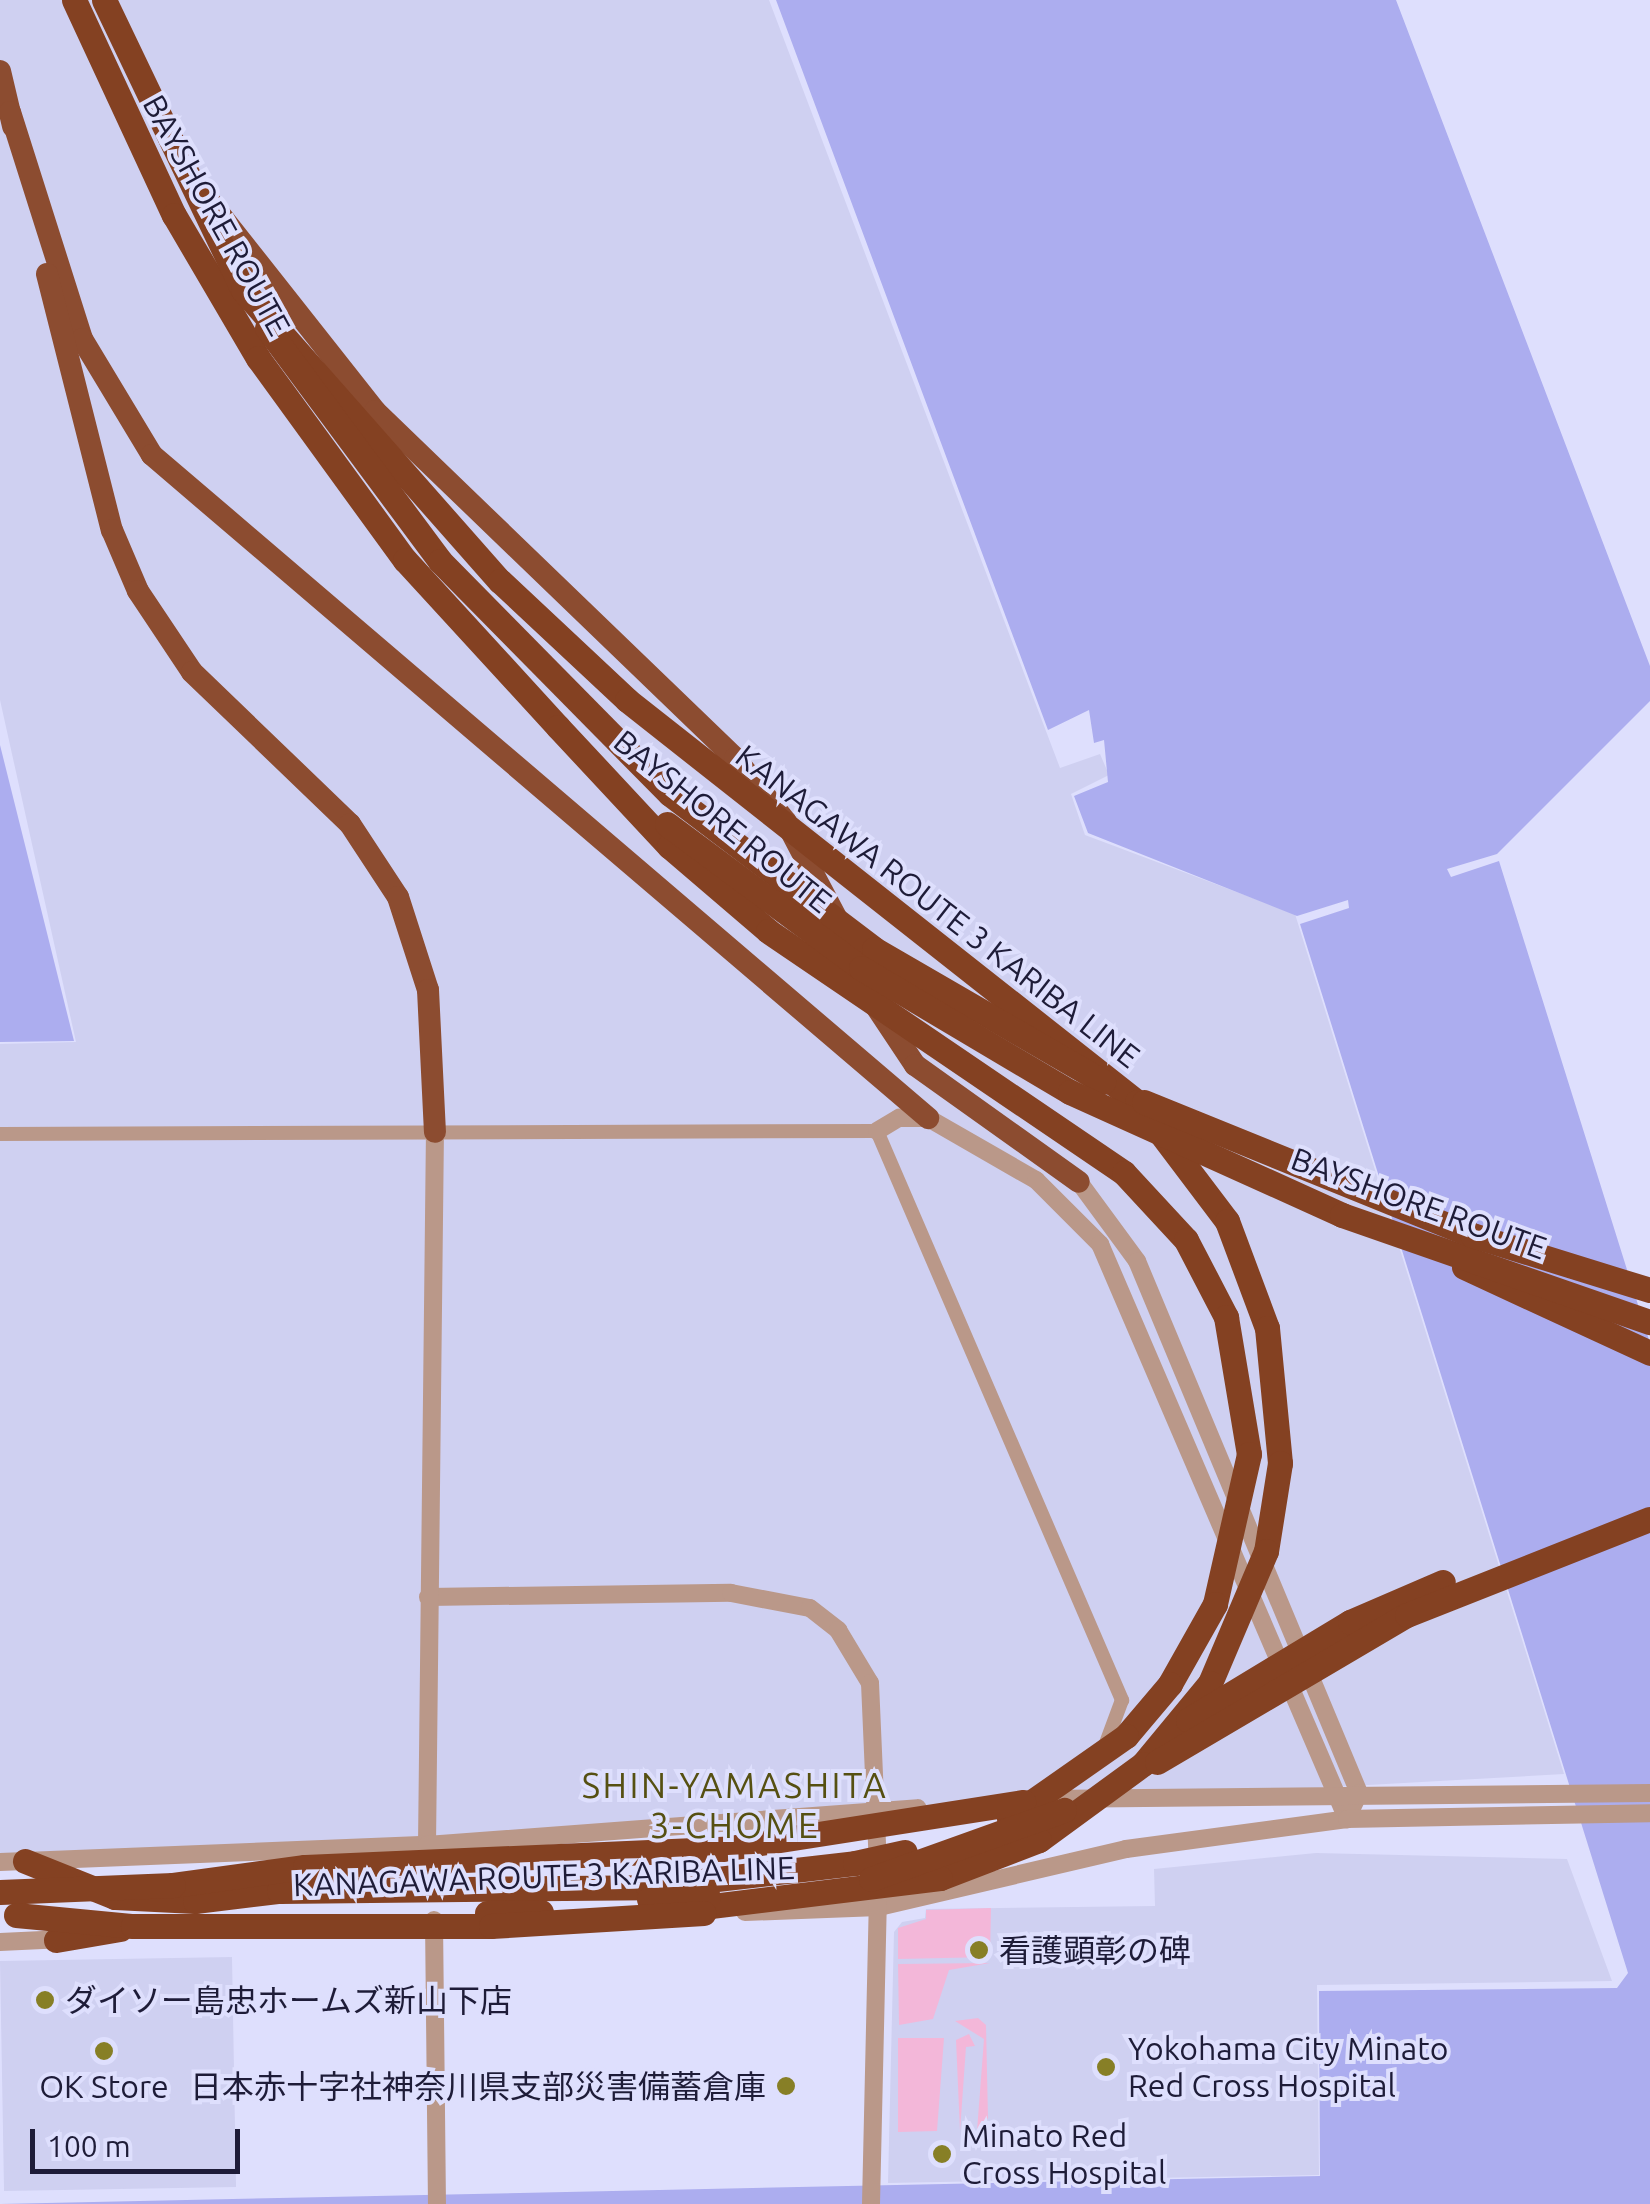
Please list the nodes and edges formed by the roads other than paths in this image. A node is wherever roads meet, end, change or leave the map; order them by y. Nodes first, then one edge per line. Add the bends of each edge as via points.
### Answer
1 (74, 0) edge
2 (103, 0) edge
3 (0, 71) edge
4 (10, 112) junction
5 (161, 118) junction
6 (244, 290) junction
7 (558, 727) junction
8 (928, 1118) junction
9 (435, 1132) junction
10 (876, 1132) junction
11 (0, 1134) edge
12 (1079, 1182) joint
13 (1399, 1237) junction
14 (1650, 1296) edge
15 (1650, 1322) edge
16 (1650, 1353) edge
17 (1650, 1502) edge
18 (1650, 1519) edge
19 (428, 1597) junction
20 (1331, 1792) junction
21 (1359, 1793) junction
22 (1650, 1793) edge
23 (1085, 1798) junction
24 (877, 1811) junction
25 (1650, 1813) edge
26 (1347, 1819) junction
27 (426, 1845) junction
28 (12, 1861) edge
29 (855, 1863) junction
30 (173, 1885) junction
31 (907, 1886) junction
32 (0, 1892) edge
33 (878, 1907) junction
34 (8, 1916) edge
35 (434, 1920) junction
36 (56, 1940) junction
37 (0, 1942) edge
38 (871, 2194) edge
39 (437, 2198) edge

1 - 7 highway, BAYSHORE ROUTE via 166,198 258,358 405,560
2 - 5 highway
2 - 6 highway, BAYSHORE ROUTE
2 - 14 highway, bridge via 194,206 331,428 518,656 697,823 909,978 1095,1084 1314,1181
3 - 4 highway
4 - 8 highway via 82,340 152,455 761,968
4 - 9 highway via 124,562 192,672 367,846 411,928 428,990
5 - 12 highway, bridge via 258,272 344,377 763,792 820,880 886,1033 961,1098
5 - 14 highway, bridge via 258,298 403,506 550,674 716,826 889,953 1100,1076 1318,1172
6 - 14 highway, BAYSHORE ROUTE, bridge via 342,441 500,628 611,740 776,879 921,980 1095,1078 1298,1169
6 - 31 highway, KANAGAWA ROUTE 3 KARIBA LINE, bridge via 550,631 693,758 1126,1091 1214,1200 1267,1328 1278,1491 1256,1584 1210,1683 1143,1764 1090,1810 1000,1858
7 - 13 highway, BAYSHORE ROUTE, bridge via 800,927 947,1023 1132,1122
7 - 29 highway, KANAGAWA ROUTE 3 KARIBA LINE, bridge via 669,846 768,931 1124,1174 1186,1240 1234,1341 1248,1424 1241,1517 1215,1604 1170,1684 1102,1758 1027,1809
8 - 10 street via 899,1118
8 - 20 street via 1048,1189 1100,1244
9 - 10 street
9 - 11 street
9 - 19 street
10 - 23 street via 1122,1700
12 - 21 street via 1137,1261
13 - 15 highway, BAYSHORE ROUTE, bridge
13 - 16 highway, bridge
17 - 30 highway, bridge via 1350,1622 1109,1767 1010,1806 722,1849 305,1867
18 - 34 highway, bridge via 1407,1616 1058,1813 835,1889 676,1917 490,1926 133,1926
19 - 24 street via 731,1593 810,1608 838,1630 870,1683
19 - 27 street
20 - 21 street
20 - 23 street
20 - 26 street
21 - 22 street
21 - 26 street
23 - 24 street
24 - 27 street
24 - 33 street
25 - 26 street
26 - 33 street via 1126,1850
27 - 28 street
28 - 29 highway via 115,1897 648,1887
29 - 30 highway, KANAGAWA ROUTE 3 KARIBA LINE
30 - 32 highway, KANAGAWA ROUTE 3 KARIBA LINE, bridge
31 - 34 highway, KANAGAWA ROUTE 3 KARIBA LINE, bridge via 686,1909
31 - 36 highway, bridge via 278,1904
33 - 35 street
33 - 38 street
35 - 36 street
35 - 39 street
36 - 37 street

